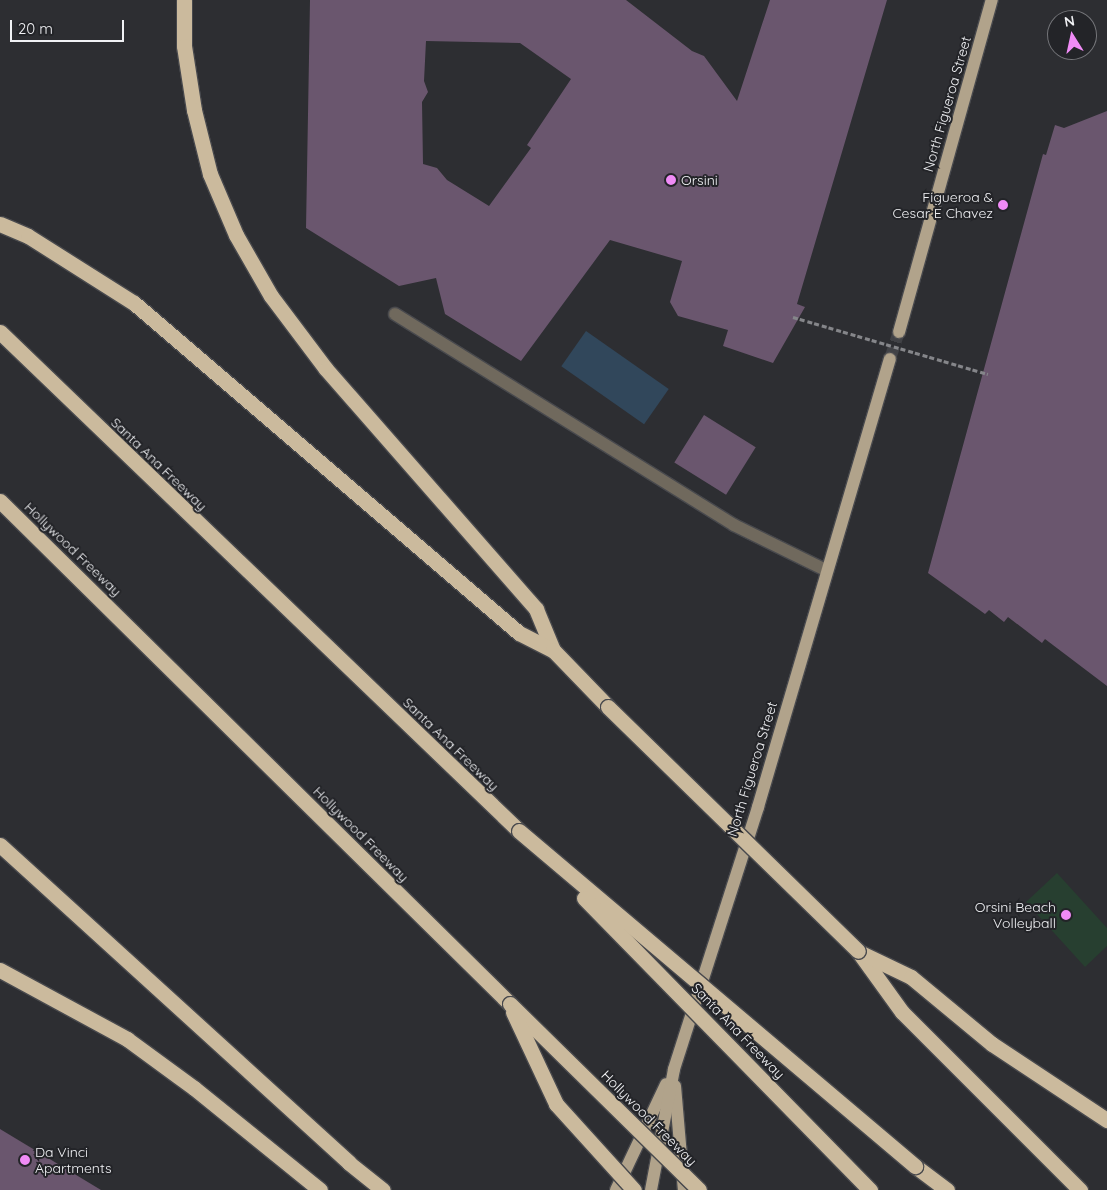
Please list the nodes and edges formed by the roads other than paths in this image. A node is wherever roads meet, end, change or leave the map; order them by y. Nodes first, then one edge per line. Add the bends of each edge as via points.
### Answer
1 (184, 0) edge
2 (992, 0) edge
3 (0, 224) edge
4 (395, 314) dead end
5 (0, 332) edge
6 (899, 332) tunnel mouth
7 (890, 359) tunnel mouth
8 (0, 501) edge
9 (826, 570) junction
10 (552, 650) junction
11 (519, 831) junction
12 (0, 845) edge
13 (858, 951) junction
14 (0, 970) edge
15 (510, 1004) junction
16 (674, 1068) junction
17 (1107, 1120) edge
18 (320, 1190) edge
19 (383, 1190) edge
20 (616, 1190) edge
21 (634, 1190) edge
22 (651, 1190) edge
23 (684, 1190) edge
24 (699, 1190) edge
25 (870, 1190) edge
26 (947, 1190) edge
27 (1080, 1190) edge

1 - 10 highway via 184,46 194,110 210,174 240,243 271,296 326,369 536,609
2 - 6 main road, North Figueroa Street
3 - 10 highway via 28,236 134,302 518,633
4 - 9 lane via 734,525
5 - 11 highway, Santa Ana Freeway
7 - 9 main road, North Figueroa Street
8 - 15 highway, Hollywood Freeway
9 - 16 main road, North Figueroa Street via 758,807
10 - 13 highway, bridge
11 - 25 highway, Santa Ana Freeway, bridge
11 - 26 highway, bridge via 914,1166
12 - 19 highway
13 - 17 highway via 910,977 992,1044
13 - 27 highway via 902,1012
14 - 18 highway via 127,1039 194,1088
15 - 21 highway, bridge via 556,1104
15 - 24 highway, Hollywood Freeway, bridge
16 - 20 main road
16 - 22 main road, North Figueroa Street
16 - 23 main road

